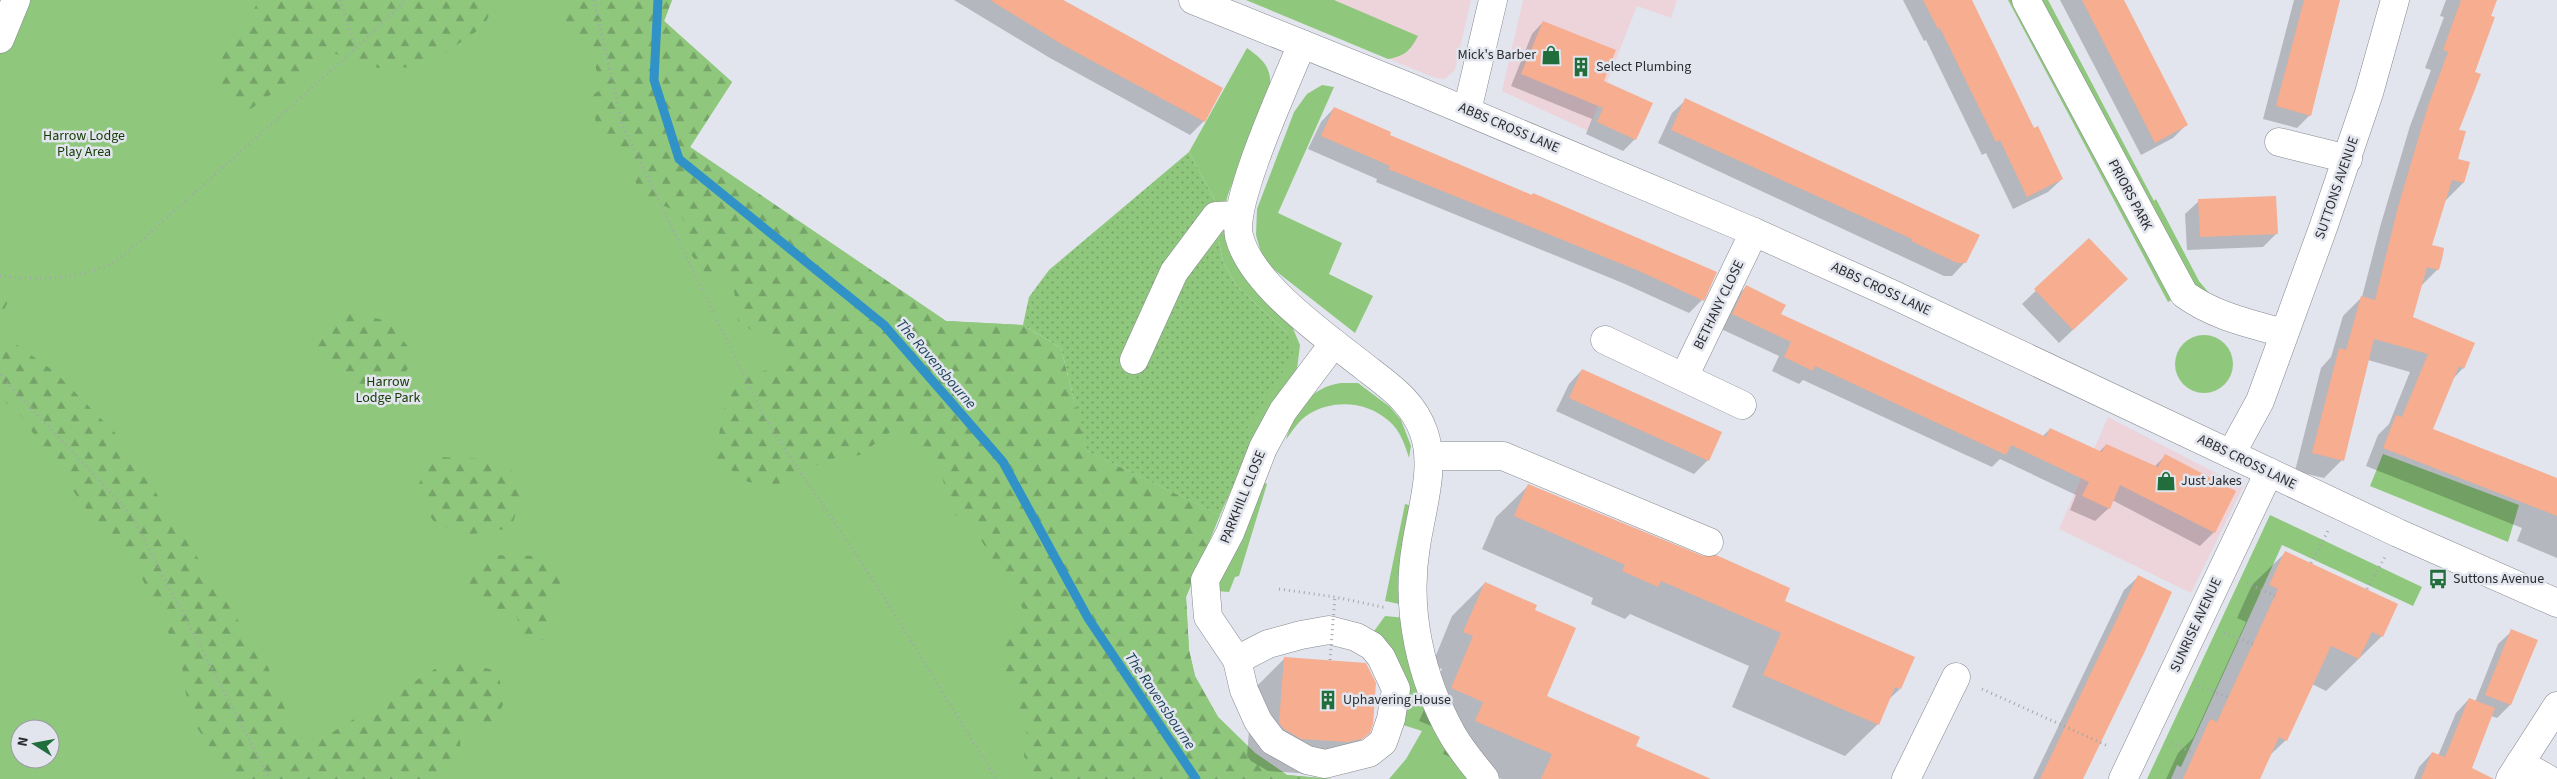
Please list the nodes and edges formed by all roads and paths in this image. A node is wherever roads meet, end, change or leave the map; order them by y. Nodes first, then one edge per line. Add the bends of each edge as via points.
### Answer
1 (16, 0) edge
2 (340, 0) edge
3 (406, 0) edge
4 (594, 0) edge
5 (1194, 0) edge
6 (1493, 0) edge
7 (2026, 0) edge
8 (2395, 0) edge
9 (0, 39) edge
10 (1302, 44) junction
11 (356, 48) junction
12 (1467, 111) junction
13 (2280, 142) dead end
14 (2348, 159) junction
15 (1238, 215) junction
16 (1754, 232) junction
17 (0, 276) edge
18 (2283, 333) junction
19 (1605, 340) dead end
20 (1334, 343) junction
21 (1134, 360) dead end
22 (0, 375) edge
23 (1684, 377) junction
24 (1742, 405) dead end
25 (2231, 454) junction
26 (1429, 456) junction
27 (2268, 472) junction
28 (2340, 506) junction
29 (2398, 533) junction
30 (1708, 542) dead end
31 (2311, 563) dead end
32 (1280, 589) dead end
33 (2367, 589) dead end
34 (1335, 597) junction
35 (2557, 603) edge
36 (1413, 614) junction
37 (1236, 660) junction
38 (1330, 660) dead end
39 (1956, 677) joint
40 (2557, 706) edge
41 (2128, 768) edge
42 (2515, 771) edge
43 (270, 779) edge
44 (996, 779) edge
45 (1485, 779) edge
46 (1906, 779) edge
47 (2548, 779) edge

1 - 9 street
2 - 11 path
3 - 11 path
4 - 44 path via 622,124 765,419 879,589
5 - 10 street, ABBS CROSS LANE
6 - 12 street
7 - 18 street, PRIORS PARK via 2184,294 2223,317
8 - 14 street, SUTTONS AVENUE
10 - 12 street, ABBS CROSS LANE
10 - 15 street via 1252,168
11 - 17 path via 112,263 68,277 24,279
12 - 16 street, ABBS CROSS LANE
13 - 14 street
14 - 18 street, SUTTONS AVENUE
15 - 20 street via 1238,234 1247,258 1257,272
15 - 21 street via 1216,216 1188,250 1174,272
16 - 23 street, BETHANY CLOSE
16 - 25 street, ABBS CROSS LANE
18 - 25 street, SUTTONS AVENUE via 2260,401
19 - 23 street
20 - 26 street via 1398,393 1414,411 1425,434
20 - 37 street, PARKHILL CLOSE via 1283,411 1263,448 1230,534 1205,580 1208,617
22 - 43 path via 130,513
23 - 24 street
25 - 27 street, ABBS CROSS LANE
26 - 30 street via 1502,456
26 - 36 street via 1415,551
27 - 28 street, ABBS CROSS LANE
27 - 41 street, SUNRISE AVENUE
28 - 29 street, ABBS CROSS LANE
28 - 31 path
29 - 33 path
29 - 35 street, ABBS CROSS LANE
32 - 34 path
34 - 36 path
34 - 38 path, bridge
36 - 45 street via 1436,704 1454,737
37 - 37 street, PARKHILL CLOSE via 1244,690 1258,721 1273,742 1307,760 1325,764 1368,753 1383,742 1396,689 1381,657 1372,646 1356,637 1330,630 1302,635 1268,644
39 - 41 path
39 - 46 street
40 - 42 street
42 - 47 street

